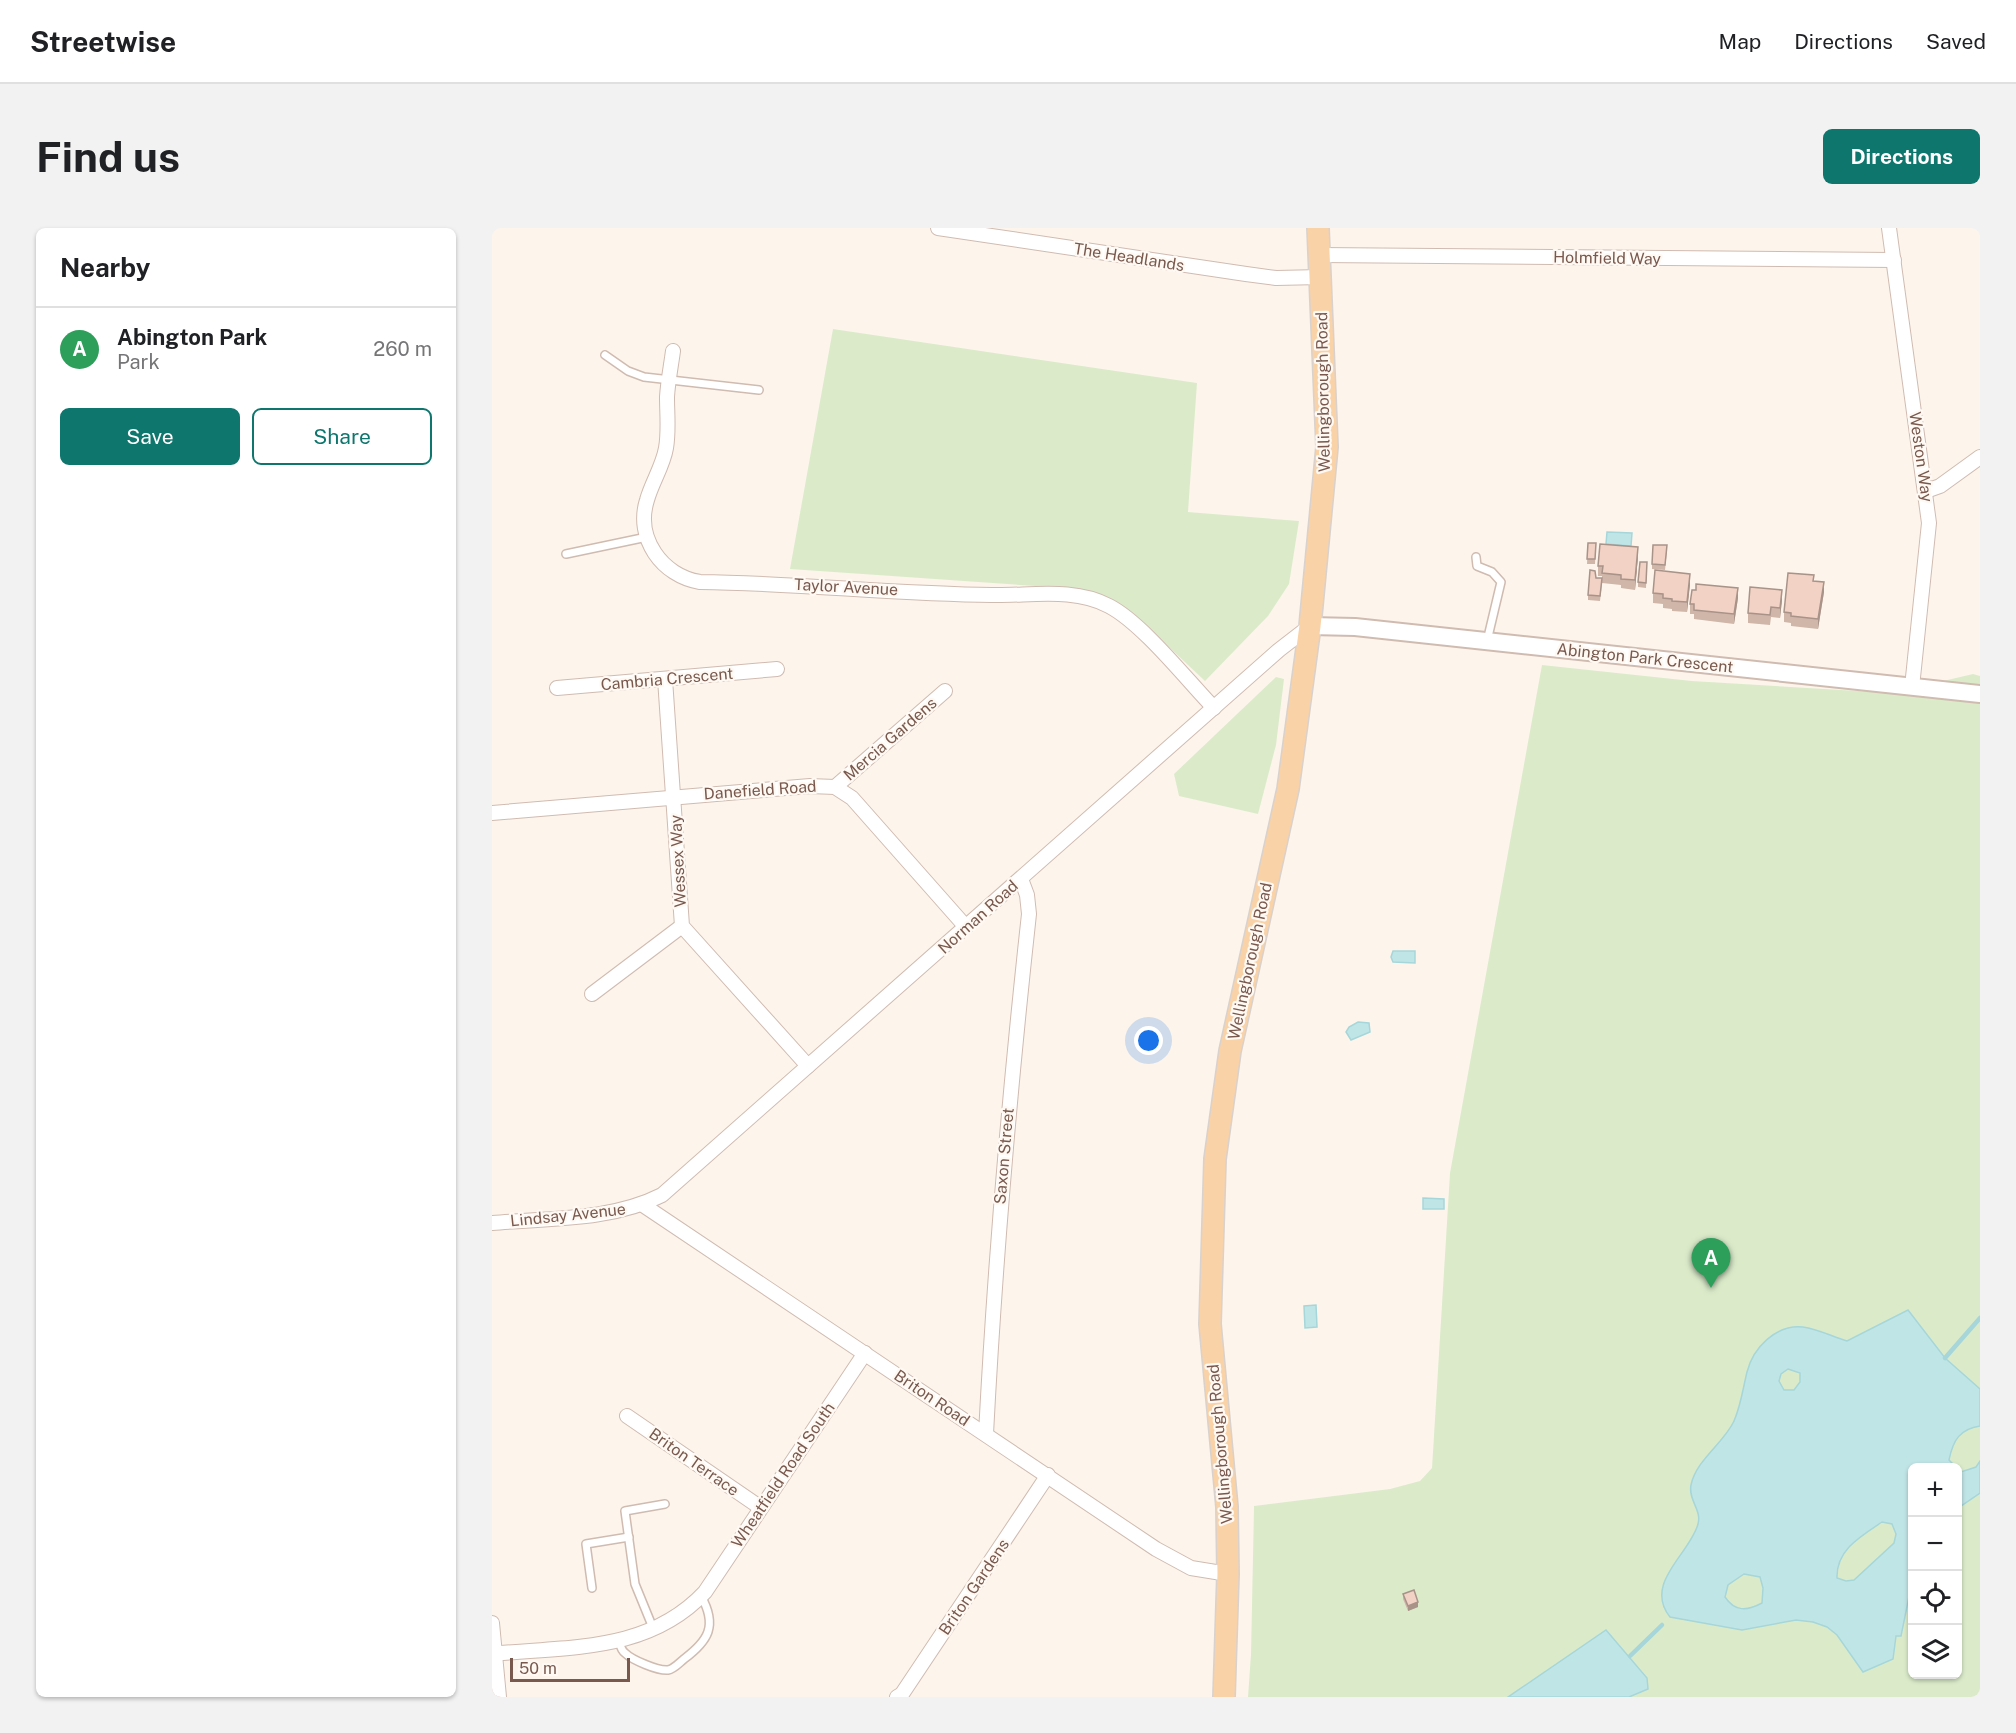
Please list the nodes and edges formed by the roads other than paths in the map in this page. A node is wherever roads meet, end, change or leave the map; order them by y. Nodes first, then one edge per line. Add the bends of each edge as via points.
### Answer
1 (938, 228) edge
2 (1318, 228) edge
3 (1889, 228) edge
4 (1320, 255) junction
5 (1894, 260) junction
6 (1321, 277) junction
7 (673, 351) dead end
8 (605, 356) dead end
9 (669, 380) junction
10 (759, 390) dead end
11 (1980, 457) edge
12 (1926, 491) junction
13 (647, 537) junction
14 (566, 554) dead end
15 (1476, 557) dead end
16 (1310, 626) junction
17 (1487, 641) junction
18 (777, 669) dead end
19 (665, 679) junction
20 (1912, 687) junction
21 (557, 688) dead end
22 (945, 691) dead end
23 (1980, 694) edge
24 (1214, 708) junction
25 (835, 787) junction
26 (674, 797) junction
27 (492, 813) edge
28 (1021, 879) junction
29 (682, 926) junction
30 (966, 927) junction
31 (592, 994) dead end
32 (808, 1066) junction
33 (643, 1205) junction
34 (492, 1223) edge
35 (865, 1353) junction
36 (627, 1416) dead end
37 (986, 1434) junction
38 (1048, 1475) junction
39 (665, 1504) dead end
40 (761, 1508) junction
41 (629, 1537) junction
42 (1228, 1574) junction
43 (592, 1588) dead end
44 (701, 1596) junction
45 (492, 1623) edge
46 (654, 1631) junction
47 (619, 1641) junction
48 (494, 1654) edge
49 (499, 1697) edge
50 (897, 1697) edge
51 (1224, 1697) edge

1 - 6 street, The Headlands via 1276,278
2 - 4 main road, Wellingborough Road
3 - 5 street, Weston Way
4 - 5 street, Holmfield Way
4 - 6 main road, Wellingborough Road
5 - 12 street, Weston Way
6 - 16 main road, Wellingborough Road via 1327,447
7 - 9 street, Taylor Avenue
8 - 9 lane via 628,371
9 - 10 lane
9 - 13 street, Taylor Avenue via 668,435 663,462 646,500
11 - 12 street via 1940,486
12 - 20 street, Weston Way via 1929,546
13 - 14 lane
13 - 24 street, Taylor Avenue via 667,568 685,579 700,582 1087,598 1127,617
15 - 17 lane via 1477,567 1492,572 1501,582
16 - 17 street, Abington Park Crescent
16 - 24 street, Norman Road
16 - 42 main road, Wellingborough Road via 1288,789 1230,1051 1215,1159 1210,1324 1227,1507
17 - 20 street, Abington Park Crescent
18 - 19 street, Cambria Crescent
19 - 21 street, Cambria Crescent
19 - 26 street, Wessex Way
20 - 23 street, Abington Park Crescent
22 - 25 street, Mercia Gardens
24 - 28 street, Norman Road
25 - 26 street, Danefield Road
25 - 30 street, Danefield Road via 852,798
26 - 27 street, Danefield Road
26 - 29 street, Wessex Way
28 - 30 street, Norman Road
28 - 37 street, Saxon Street via 1029,914 994,1276
29 - 31 street
29 - 32 street, Wessex Way
30 - 32 street, Norman Road
32 - 33 street, Norman Road via 682,1180
33 - 34 street, Lindsay Avenue via 611,1213
33 - 35 street, Briton Road
35 - 37 street, Briton Road
35 - 40 street, Wheatfield Road South
36 - 40 street, Briton Terrace
37 - 38 street, Briton Road
38 - 42 street, Briton Road via 1176,1561 1205,1572
38 - 50 street, Briton Gardens
39 - 41 lane via 625,1511
40 - 44 street, Wheatfield Road South
41 - 43 lane via 586,1544
41 - 46 lane via 638,1596
42 - 51 main road, Wellingborough Road
44 - 46 street, Wheatfield Road South via 681,1615
44 - 47 lane via 710,1628 707,1637 670,1669 630,1657
45 - 48 street
46 - 47 street, Wheatfield Road South
47 - 48 street, Wheatfield Road South
48 - 49 street

